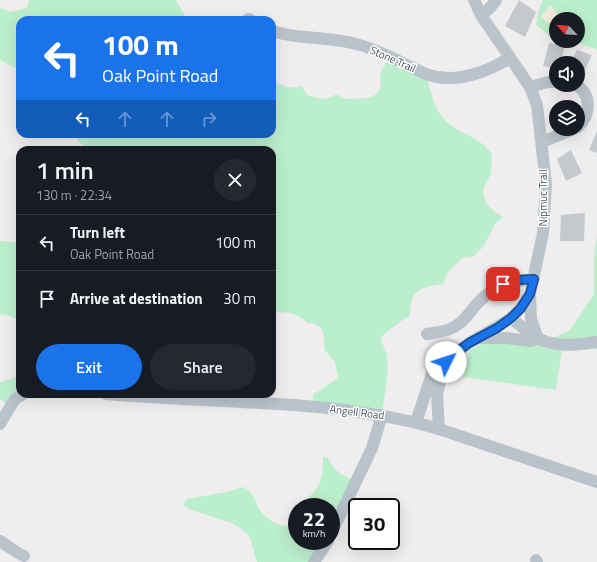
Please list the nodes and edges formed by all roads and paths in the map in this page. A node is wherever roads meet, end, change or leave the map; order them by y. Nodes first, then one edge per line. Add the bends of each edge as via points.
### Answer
1 (474, 0) edge
2 (496, 0) edge
3 (481, 15) junction
4 (276, 32) edge
5 (510, 58) junction
6 (549, 82) edge
7 (530, 87) junction
8 (584, 92) edge
9 (585, 118) edge
10 (557, 136) edge
11 (542, 142) junction
12 (534, 279) junction
13 (530, 294) junction
14 (511, 318) junction
15 (428, 334) dead end
16 (480, 338) junction
17 (538, 339) junction
18 (597, 342) edge
19 (440, 368) junction
20 (17, 398) edge
21 (168, 398) edge
22 (382, 415) junction
23 (416, 422) junction
24 (0, 424) edge
25 (439, 429) junction
26 (597, 482) edge
27 (340, 515) edge
28 (0, 541) edge
29 (322, 550) edge
30 (24, 556) dead end
31 (314, 562) edge

1 - 3 street, Nipmuc Trail
2 - 3 street
3 - 5 street, Nipmuc Trail
4 - 5 street, Stone Trail via 358,44 438,77 469,77 492,69
5 - 7 street, Nipmuc Trail
6 - 7 street
7 - 11 street, Nipmuc Trail via 537,104
8 - 9 street via 589,105
10 - 11 street
11 - 12 street, Nipmuc Trail via 545,202 543,233
12 - 13 street, Nipmuc Trail
12 - 15 street via 503,284 482,298 455,327
13 - 14 street, Nipmuc Trail
13 - 17 street via 531,319
14 - 16 street, Nipmuc Trail
14 - 17 street
16 - 17 street via 530,341
16 - 19 street, Nipmuc Trail via 454,354
17 - 18 street via 568,345
19 - 23 street, Nipmuc Trail via 432,374
19 - 25 street
20 - 24 street
21 - 22 street, Angell Road via 309,407
22 - 23 street, Angell Road
22 - 27 street via 372,448
23 - 25 street, Angell Road
25 - 26 street, Angell Road
28 - 30 street
29 - 31 street

